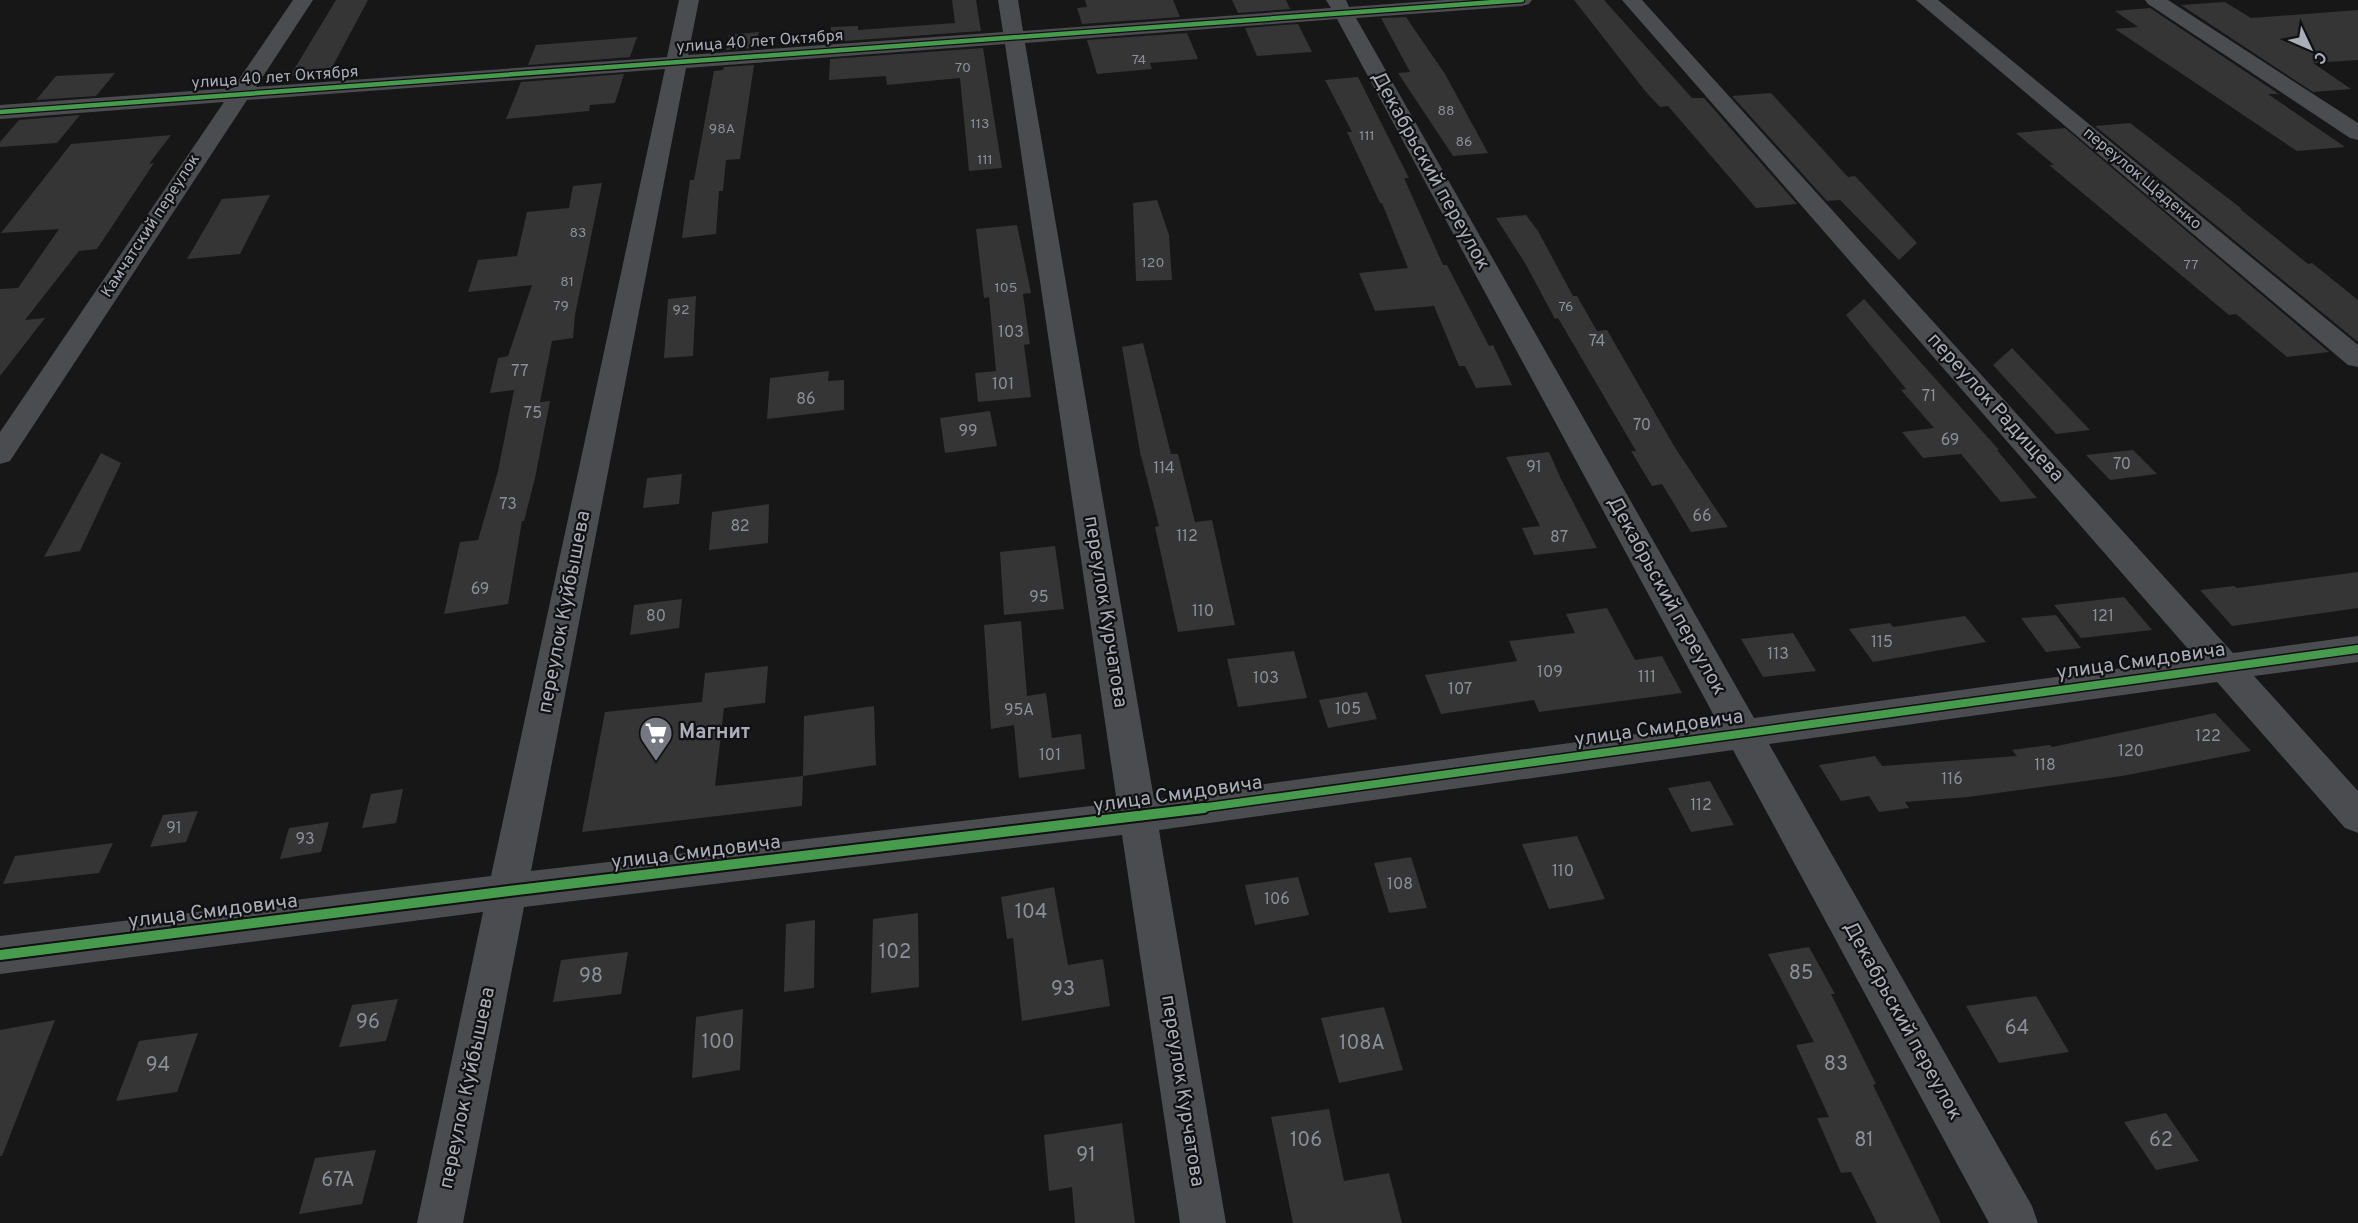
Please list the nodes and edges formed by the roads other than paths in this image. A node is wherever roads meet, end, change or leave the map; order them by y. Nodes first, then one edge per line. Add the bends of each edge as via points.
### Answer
1 (303, 0) edge
2 (689, 0) edge
3 (1008, 0) edge
4 (1522, 0) edge
5 (1632, 0) edge
6 (1926, 0) edge
7 (2156, 0) edge
8 (1339, 7) edge
9 (1013, 37) junction
10 (676, 62) junction
11 (238, 94) junction
12 (0, 112) edge
13 (2358, 133) edge
14 (2358, 359) edge
15 (0, 454) edge
16 (2358, 648) edge
17 (2225, 667) junction
18 (1742, 734) junction
19 (1138, 817) junction
20 (2358, 817) edge
21 (509, 891) junction
22 (0, 955) edge
23 (440, 1223) edge
24 (1203, 1223) edge
25 (2015, 1223) edge

1 - 11 street, Камчатский переулок
2 - 10 street, переулок Куйбышева
3 - 9 street, переулок Курчатова
4 - 8 street, улица 40 лет Октября
5 - 17 street, переулок Радищева
6 - 14 street, переулок Щаденко
7 - 13 street
8 - 9 street, улица 40 лет Октября
8 - 18 street, Декабрьский переулок
9 - 10 street, улица 40 лет Октября
9 - 19 street, переулок Курчатова
10 - 11 street, улица 40 лет Октября
10 - 21 street, переулок Куйбышева
11 - 12 street, улица 40 лет Октября
11 - 15 street, Камчатский переулок
16 - 17 street, улица Смидовича
17 - 18 street, улица Смидовича
17 - 20 street, переулок Радищева
18 - 19 street, улица Смидовича
18 - 25 street, Декабрьский переулок
19 - 21 street, улица Смидовича
19 - 24 street, переулок Курчатова
21 - 22 street, улица Смидовича
21 - 23 street, переулок Куйбышева

